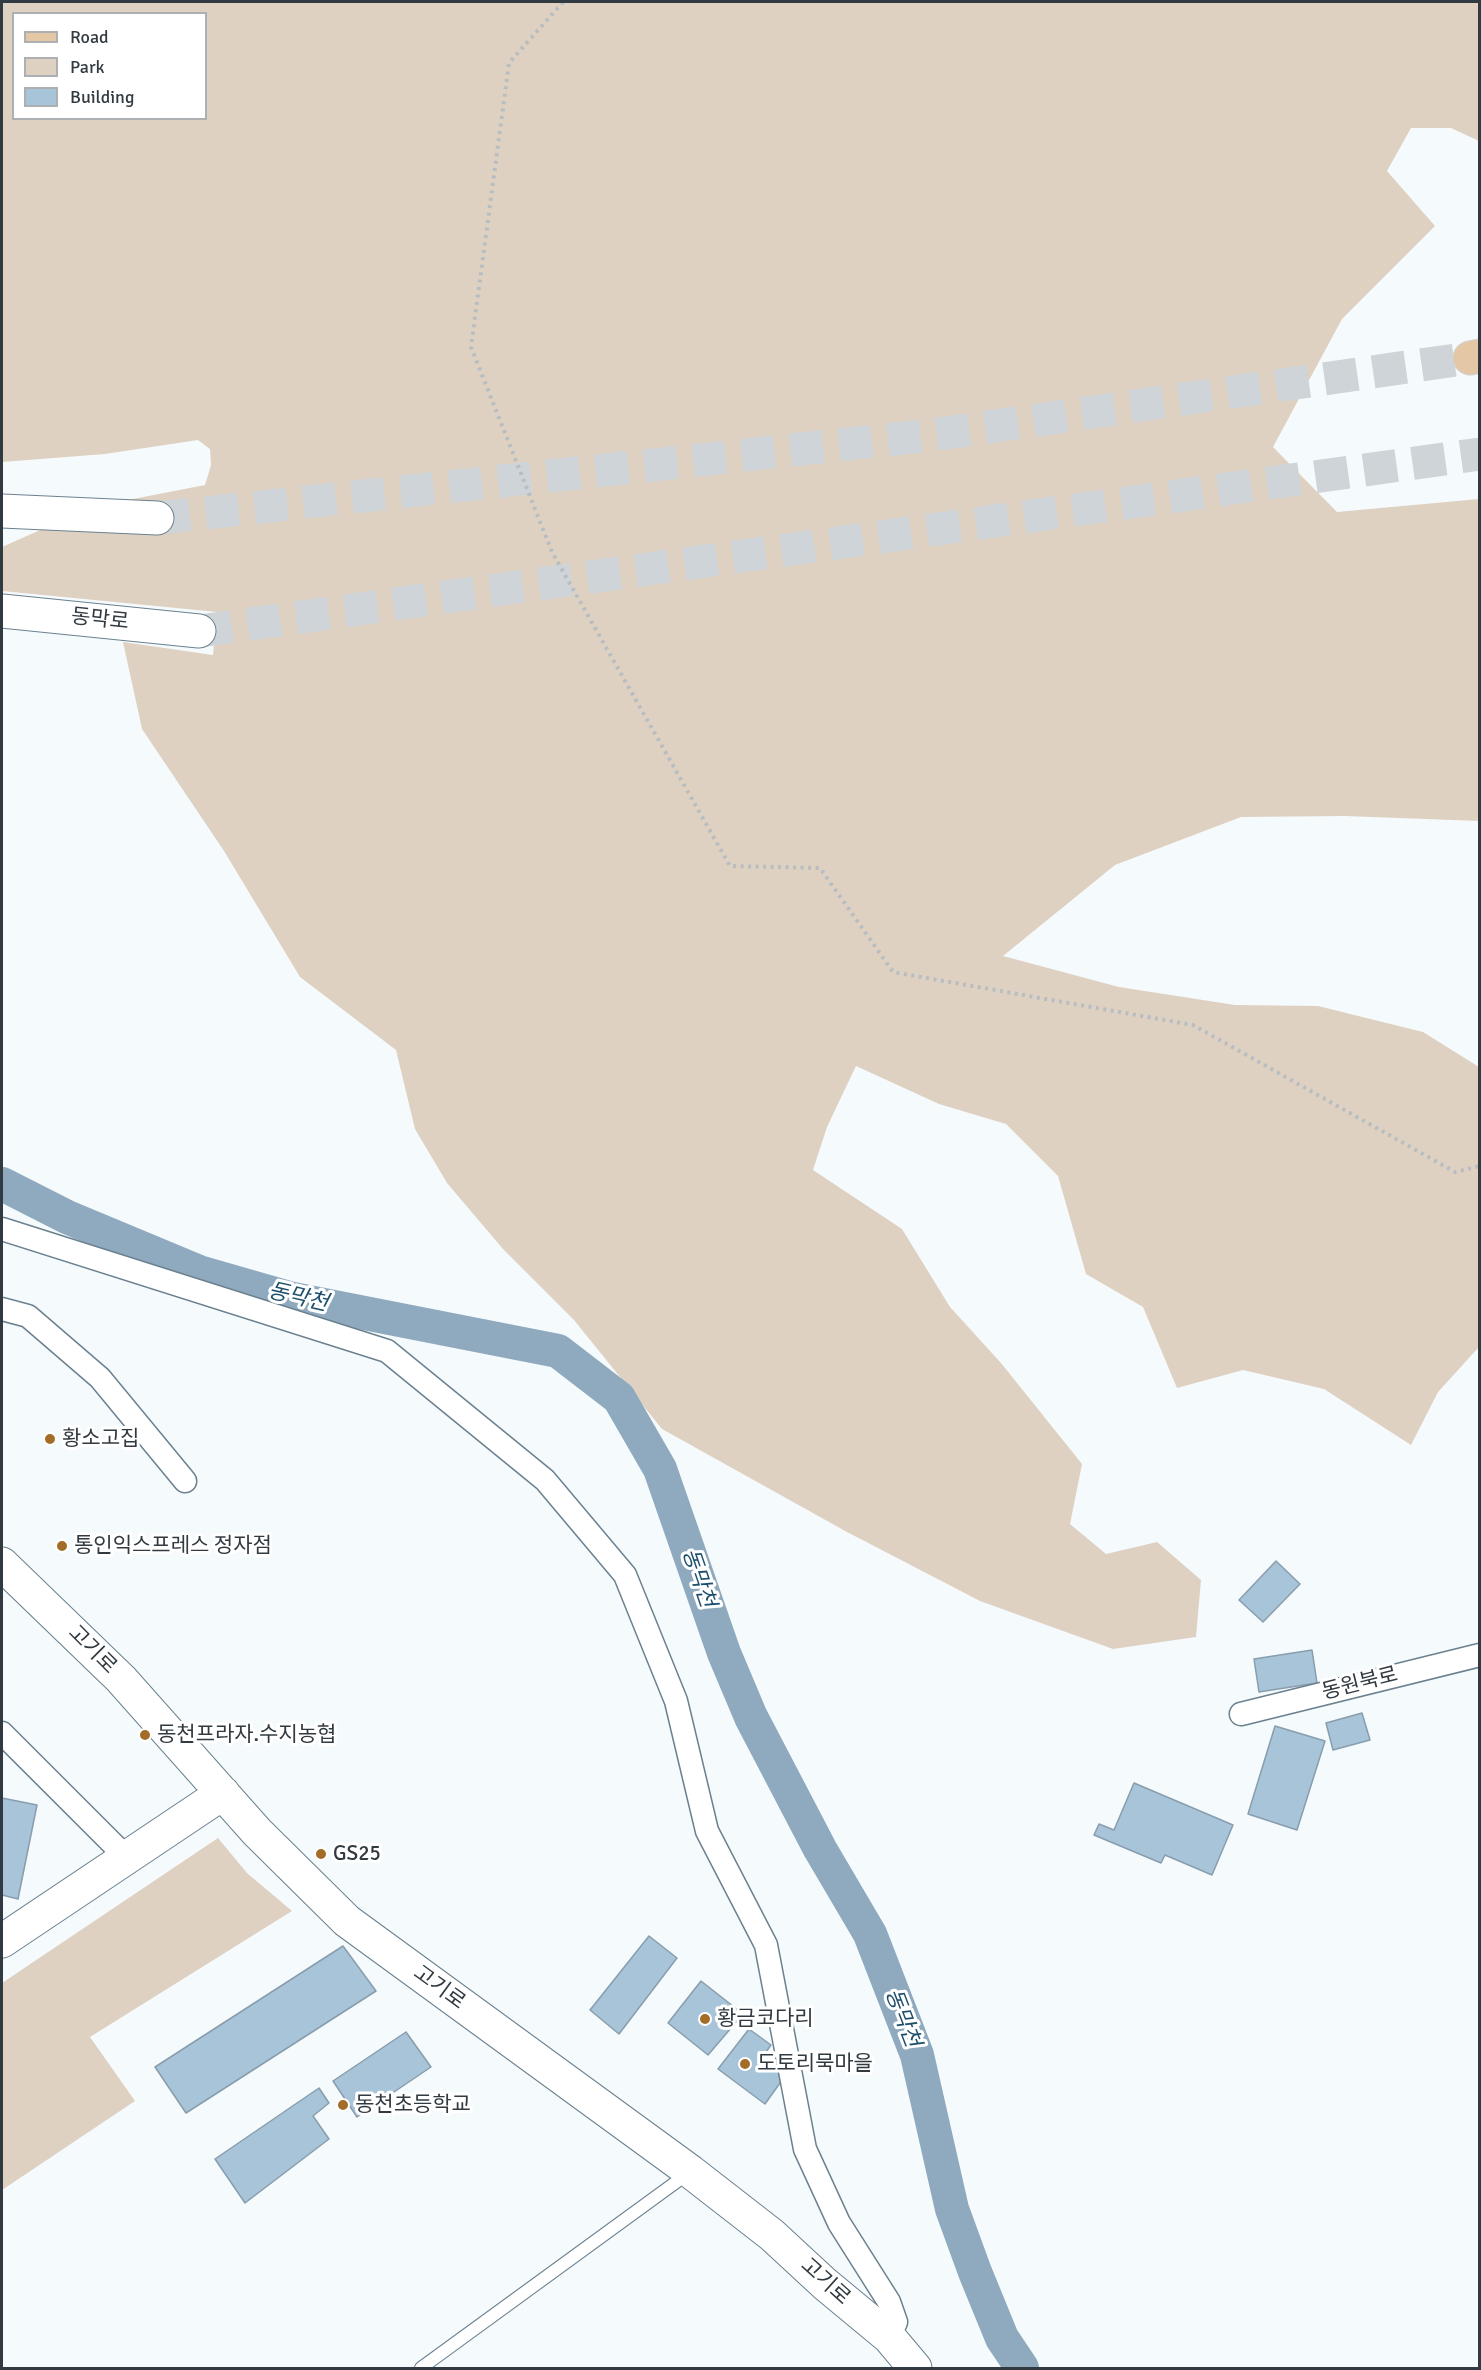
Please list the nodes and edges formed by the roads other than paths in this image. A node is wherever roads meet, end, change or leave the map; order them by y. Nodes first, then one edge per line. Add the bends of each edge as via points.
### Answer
1 (2, 511) edge
2 (157, 518) tunnel mouth
3 (2, 611) edge
4 (199, 631) tunnel mouth
5 (2, 1229) edge
6 (2, 1309) edge
7 (185, 1481) dead end
8 (2, 1564) edge
9 (1479, 1655) edge
10 (1241, 1714) dead end
11 (2, 1733) edge
12 (223, 1792) junction
13 (125, 1856) junction
14 (2, 1941) edge
15 (691, 2172) junction
16 (889, 2337) junction
17 (421, 2368) edge
18 (915, 2368) edge

1 - 2 street
3 - 4 street, 동막로
5 - 16 street via 387,1351 544,1480 625,1575 676,1701 707,1831 766,1945 804,2149 839,2223 889,2302 896,2322
6 - 7 street via 28,1316 100,1378
8 - 12 street, 고기로 via 121,1679
9 - 10 street, 동원북로
11 - 13 street
12 - 13 street
12 - 15 street, 고기로 via 279,1856 347,1921
13 - 14 street
15 - 16 street, 고기로 via 772,2235
15 - 17 lane
16 - 18 street, 고기로

